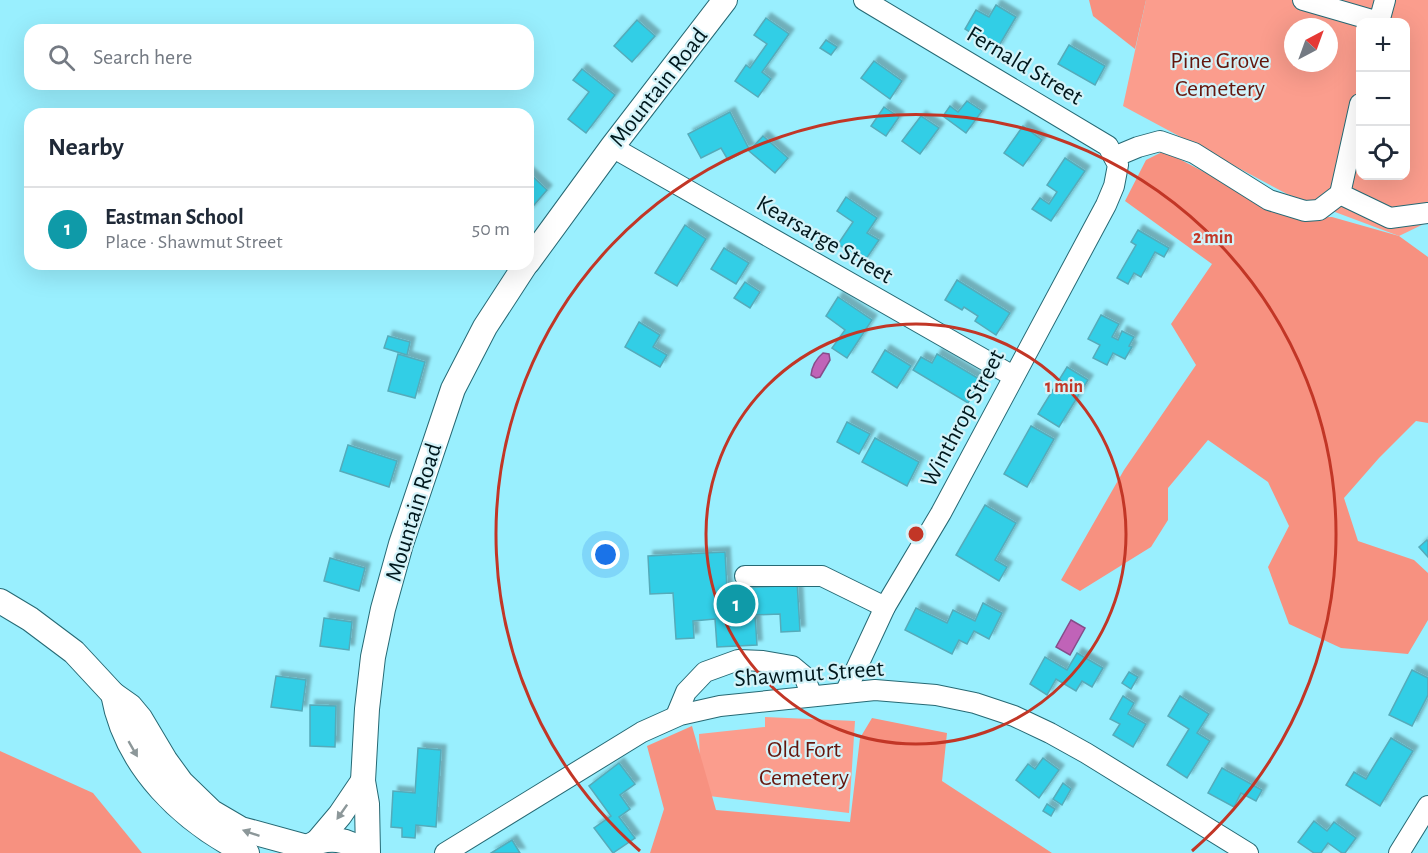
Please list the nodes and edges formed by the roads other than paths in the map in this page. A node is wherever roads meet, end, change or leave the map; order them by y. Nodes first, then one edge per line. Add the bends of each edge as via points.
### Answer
1 (726, 0) edge
2 (864, 0) edge
3 (1303, 0) edge
4 (1385, 0) edge
5 (1365, 18) edge
6 (1380, 18) edge
7 (1356, 122) edge
8 (612, 147) junction
9 (1116, 161) junction
10 (1340, 194) junction
11 (1428, 213) edge
12 (534, 253) edge
13 (522, 270) edge
14 (1013, 376) junction
15 (745, 576) dead end
16 (0, 601) edge
17 (885, 608) junction
18 (845, 693) junction
19 (113, 694) junction
20 (812, 696) junction
21 (676, 716) junction
22 (363, 781) junction
23 (1428, 806) edge
24 (308, 847) edge
25 (247, 853) edge
26 (363, 853) edge
27 (368, 853) edge
28 (445, 853) edge
29 (1248, 853) edge
30 (1399, 853) edge

1 - 8 main road, Mountain Road
2 - 9 street, Fernald Street via 1074,124 1108,146
3 - 5 street
4 - 6 street
7 - 10 street
8 - 12 main road, Mountain Road
8 - 14 street, Kearsarge Street
9 - 10 street via 1138,147 1160,141 1194,153 1269,200 1305,211 1319,210
9 - 14 street, Winthrop Street via 1114,186 1107,205
10 - 11 street via 1390,218
13 - 22 main road, Mountain Road via 485,327 453,389 401,544 374,657
14 - 17 street, Winthrop Street via 941,513
15 - 17 street via 822,576
16 - 19 main road via 74,652
17 - 18 street, Winthrop Street
18 - 20 street, Shawmut Street
18 - 29 street, Shawmut Street via 875,690 936,695 1014,716 1086,753
24 -> 19 main road via 241,829 212,812 181,782 130,706
19 -> 25 main road via 124,735 156,785 208,832
20 - 21 street, Shawmut Street via 720,706
20 - 21 street via 804,676 792,666 738,660 705,672 686,692
21 - 28 street, Shawmut Street via 642,732
22 -> 24 main road via 340,815
22 - 27 main road, Mountain Road
23 - 30 street
24 - 26 main road via 332,839 346,841

